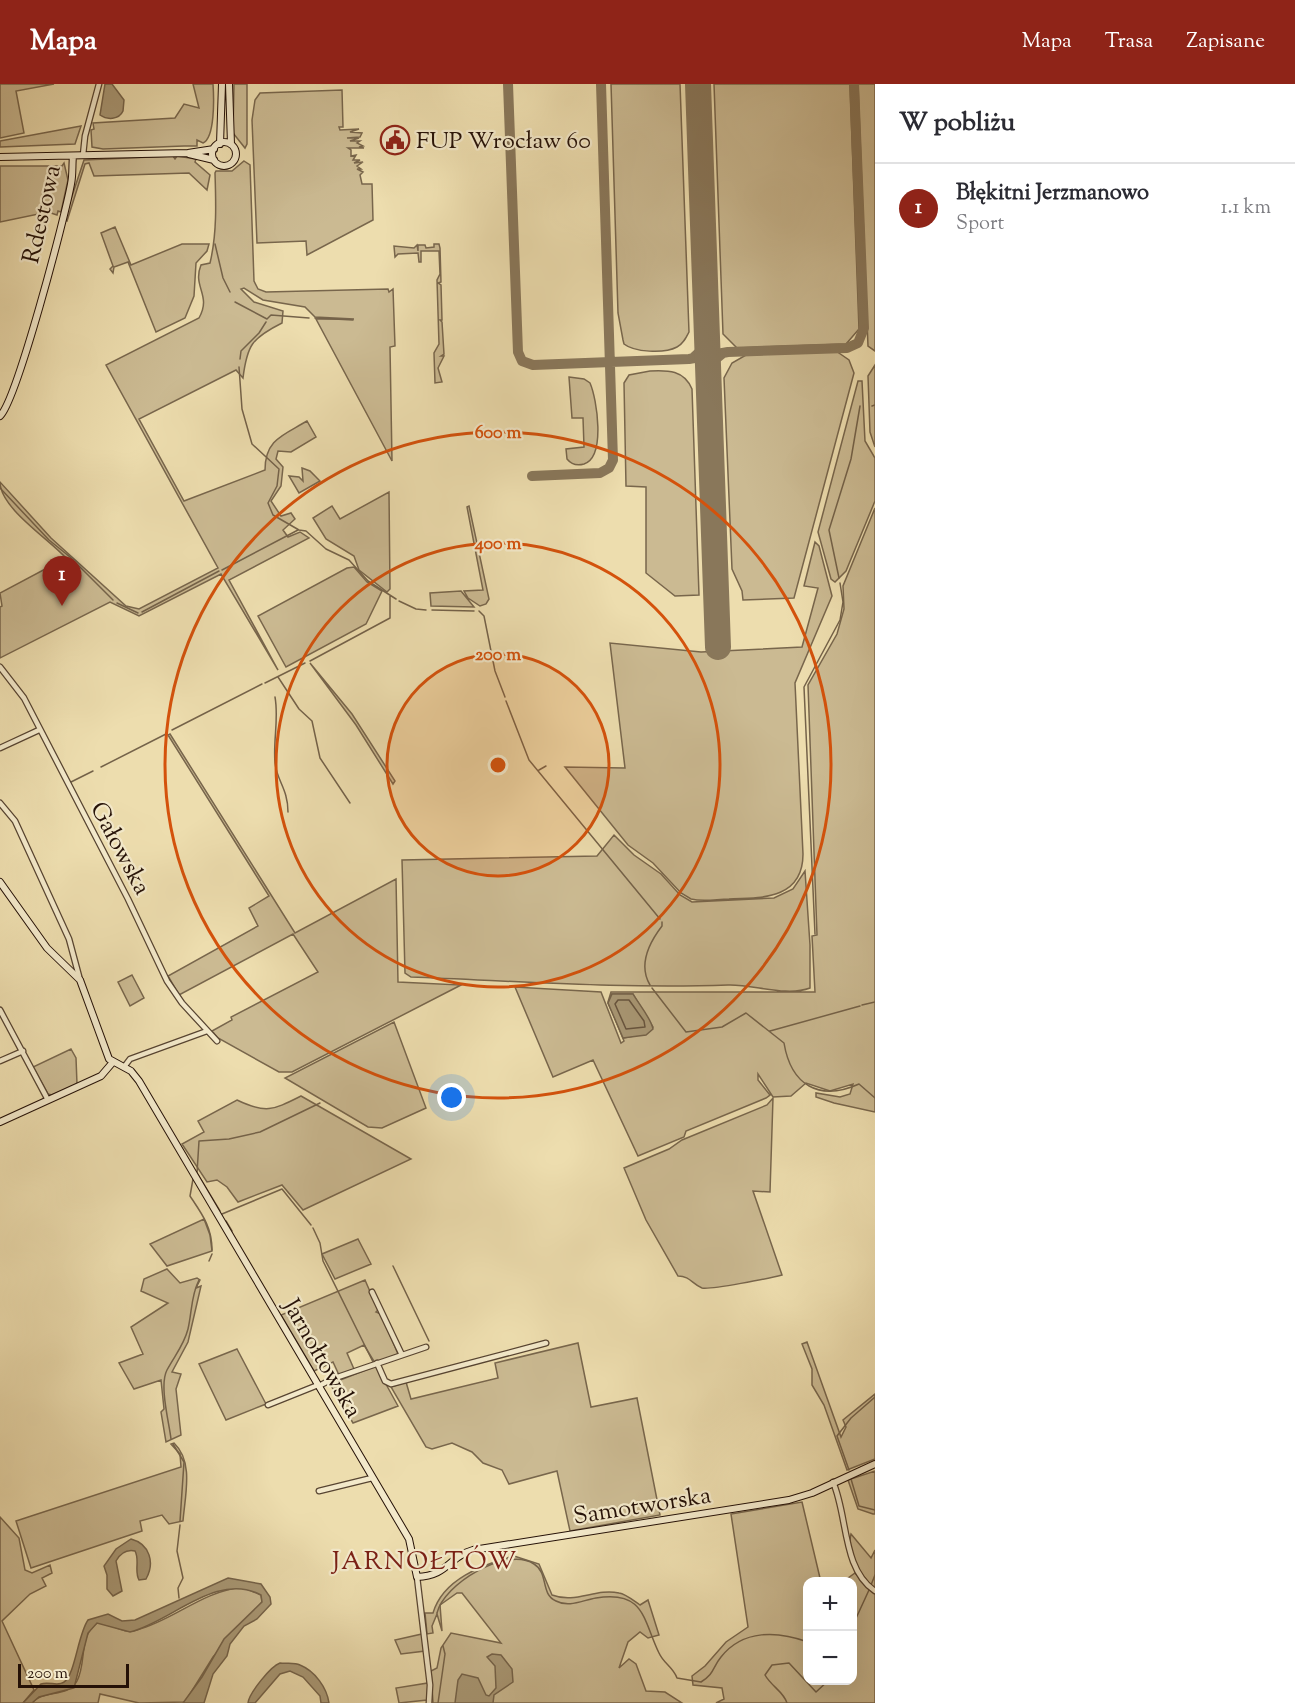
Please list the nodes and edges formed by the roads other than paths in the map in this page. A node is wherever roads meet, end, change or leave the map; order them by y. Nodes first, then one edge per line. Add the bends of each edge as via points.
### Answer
1 (99, 84) edge
2 (222, 84) edge
3 (229, 84) edge
4 (221, 135) junction
5 (220, 144) junction
6 (231, 144) junction
7 (214, 149) junction
8 (202, 152) junction
9 (188, 153) junction
10 (84, 155) junction
11 (73, 156) junction
12 (0, 158) edge
13 (214, 160) junction
14 (0, 416) edge
15 (0, 667) edge
16 (39, 730) junction
17 (0, 748) edge
18 (0, 803) edge
19 (0, 882) edge
20 (73, 958) junction
21 (66, 965) junction
22 (80, 980) junction
23 (0, 1010) edge
24 (207, 1031) junction
25 (217, 1041) dead end
26 (23, 1051) junction
27 (0, 1060) edge
28 (113, 1062) junction
29 (124, 1066) junction
30 (48, 1100) junction
31 (0, 1122) edge
32 (372, 1292) dead end
33 (546, 1343) dead end
34 (426, 1347) dead end
35 (402, 1355) junction
36 (377, 1364) junction
37 (318, 1386) junction
38 (268, 1405) dead end
39 (875, 1464) edge
40 (372, 1478) junction
41 (833, 1482) junction
42 (319, 1491) dead end
43 (417, 1577) junction
44 (875, 1591) edge
45 (429, 1703) edge

1 - 10 street, Rdestowa
2 - 4 street
3 - 6 street
4 - 5 street
4 - 8 street
5 - 6 street
5 - 7 street
6 - 13 street via 236,154 233,162 222,166
7 - 8 street
7 - 13 street
8 - 9 street
9 - 10 street
9 - 13 street
10 - 11 street
11 - 12 street
11 - 14 street, Rdestowa via 69,193 23,361 10,402
15 - 16 street, Gałowska via 24,698
16 - 17 street
16 - 24 street, Gałowska via 170,986
18 - 20 street via 15,821 69,939
19 - 21 street via 47,948
20 - 21 street
20 - 22 street
21 - 22 street
22 - 28 street via 107,1056
23 - 26 street
24 - 25 street, Gałowska
24 - 29 street via 130,1059
26 - 27 street
26 - 30 street
28 - 29 street, Jarnołtowska
28 - 30 street via 101,1076
29 - 37 street, Jarnołtowska via 139,1081
30 - 31 street
32 - 35 street
33 - 36 street via 391,1384 385,1381
34 - 35 street
35 - 36 street
36 - 37 street
37 - 38 street
37 - 40 street, Jarnołtowska
39 - 41 street, Samotworska
40 - 42 street
40 - 43 street, Jarnołtowska via 409,1539
41 - 43 street, Samotworska via 789,1500 473,1550 435,1575
41 - 44 street via 854,1566
43 - 45 street, Jarnołtowska

